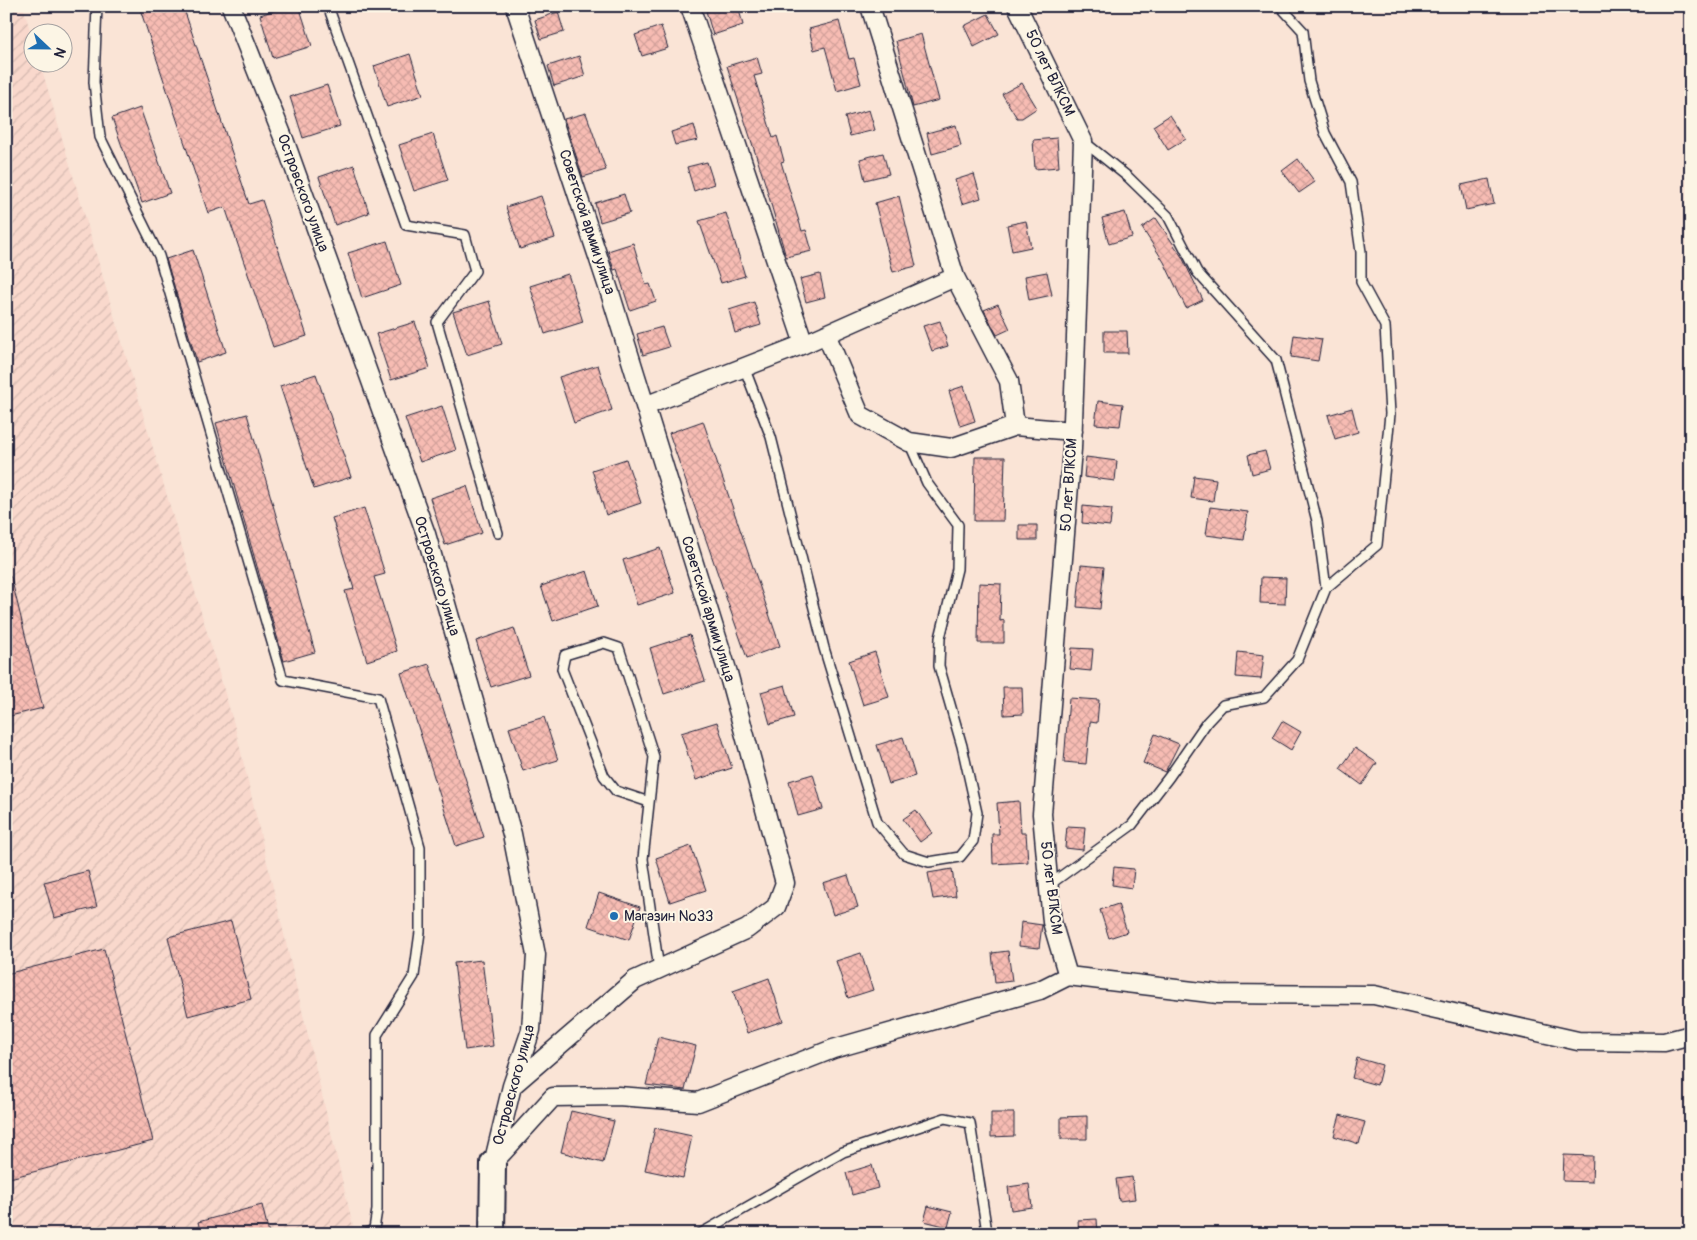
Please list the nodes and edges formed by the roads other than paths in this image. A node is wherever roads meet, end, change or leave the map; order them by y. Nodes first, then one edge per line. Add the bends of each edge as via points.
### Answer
1 (97, 6) edge
2 (231, 6) edge
3 (328, 6) edge
4 (515, 6) edge
5 (690, 6) edge
6 (870, 6) edge
7 (1017, 6) edge
8 (1280, 6) edge
9 (1083, 140) junction
10 (955, 277) junction
11 (826, 334) junction
12 (804, 344) junction
13 (744, 367) junction
14 (645, 406) junction
15 (1015, 426) junction
16 (1073, 431) junction
17 (909, 442) junction
18 (498, 533) dead end
19 (1326, 588) junction
20 (649, 802) junction
21 (1048, 885) junction
22 (659, 969) junction
23 (1068, 976) junction
24 (1691, 1035) edge
25 (512, 1086) junction
26 (493, 1163) junction
27 (366, 1234) edge
28 (492, 1234) edge
29 (700, 1234) edge
30 (990, 1234) edge

1 - 27 lane via 94,82 100,137 159,256 283,680 378,698 420,846 420,932 414,976 377,1035 377,1210 374,1229
2 - 25 street, Островского улица via 285,142 426,534 512,834 536,955 530,1030
3 - 18 lane via 406,225 465,235 475,271 437,322
4 - 14 street, Советской армии улица
5 - 12 street
6 - 10 street
7 - 9 street, 50 лет ВЛКСМ
8 - 19 lane via 1303,31 1309,81 1325,133 1351,182 1361,252 1361,282 1385,326 1390,414 1377,545
9 - 16 street, 50 лет ВЛКСМ
9 - 19 lane via 1168,216 1197,272 1276,360 1316,521
10 - 11 street
10 - 15 street via 1009,381
11 - 12 street
11 - 17 street via 860,415
12 - 13 street
13 - 14 street
13 - 17 lane via 771,437 824,648 877,822 904,854 929,862 960,857 973,840 977,813 939,666 940,638 957,569 958,524 927,484
14 - 22 street, Советской армии улица via 728,673 784,883 776,907 748,929
15 - 16 street
15 - 17 street via 951,448
16 - 21 street, 50 лет ВЛКСМ via 1042,814
19 - 21 lane via 1297,660 1264,697 1223,705 1207,722 1132,826
20 - 20 lane via 654,757 619,648 604,643 565,654 562,668 604,776 616,791
20 - 22 lane via 643,859
21 - 23 street, 50 лет ВЛКСМ via 1052,922
22 - 25 street, Советской армии улица via 635,980
23 - 24 street via 1218,994 1374,995 1578,1041 1664,1042
23 - 26 street via 1040,990 833,1050 698,1102 618,1096 553,1097
25 - 26 street, Островского улица
26 - 28 street
29 - 30 lane via 843,1152 944,1118 970,1123 987,1232

